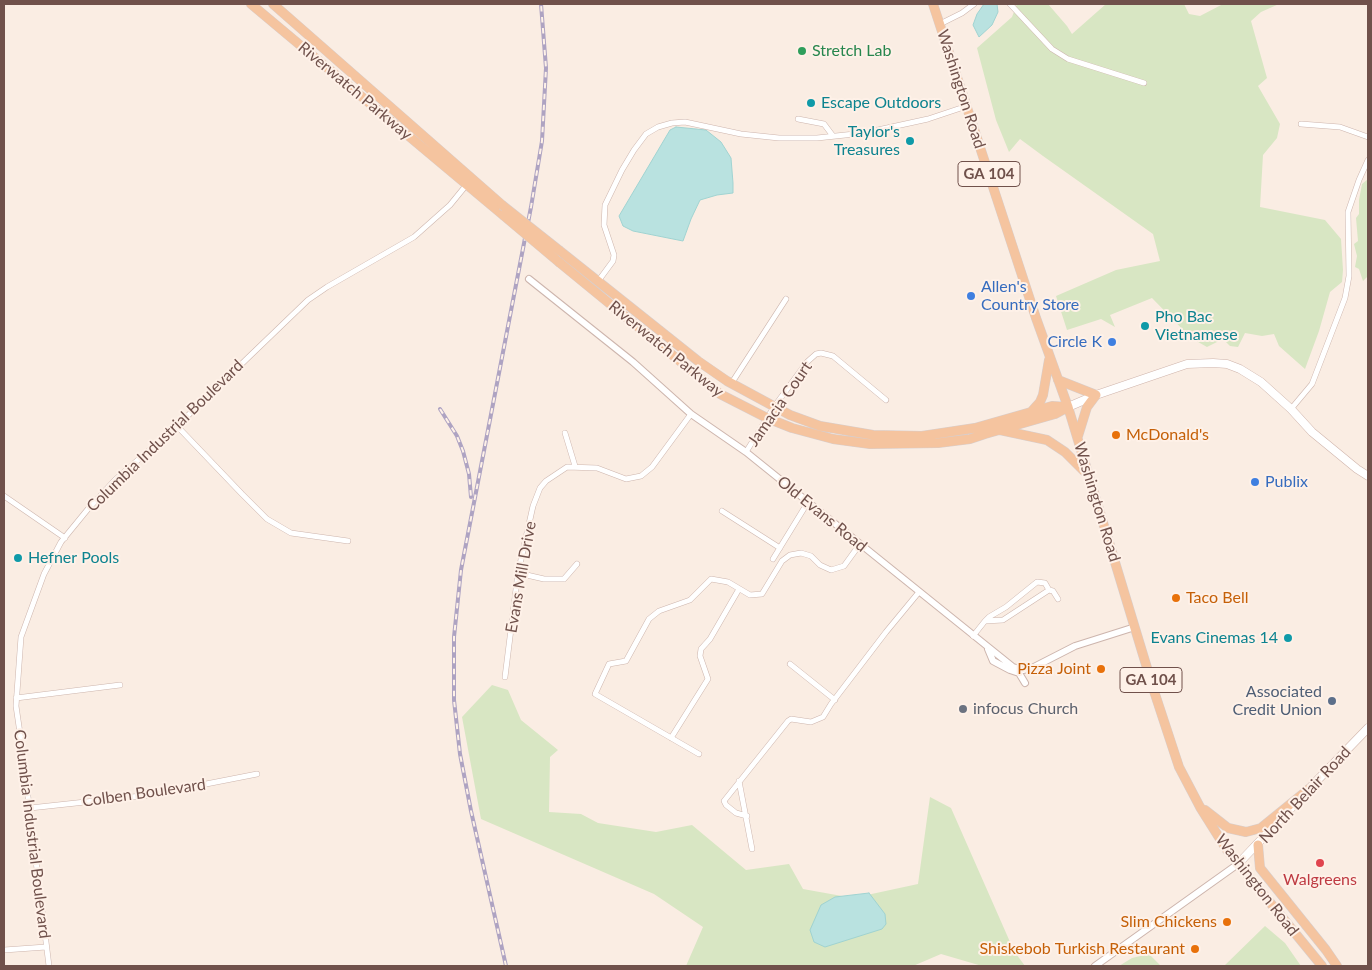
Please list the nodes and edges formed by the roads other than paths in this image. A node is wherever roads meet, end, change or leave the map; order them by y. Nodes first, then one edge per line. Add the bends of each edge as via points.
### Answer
1 (251, 4) edge
2 (272, 4) edge
3 (933, 4) edge
4 (974, 4) edge
5 (1010, 4) edge
6 (940, 24) junction
7 (1144, 83) dead end
8 (967, 106) junction
9 (798, 119) dead end
10 (1301, 124) dead end
11 (833, 136) junction
12 (1368, 137) edge
13 (1368, 160) edge
14 (469, 182) junction
15 (502, 210) junction
16 (529, 279) dead end
17 (599, 280) junction
18 (786, 299) dead end
19 (1050, 357) junction
20 (1058, 380) junction
21 (731, 384) junction
22 (1096, 394) junction
23 (886, 400) dead end
24 (774, 407) junction
25 (1068, 407) junction
26 (1291, 409) junction
27 (1030, 413) junction
28 (691, 414) junction
29 (767, 418) junction
30 (177, 426) junction
31 (1000, 430) junction
32 (565, 433) dead end
33 (1077, 437) junction
34 (746, 452) junction
35 (575, 466) junction
36 (1368, 476) edge
37 (1090, 478) junction
38 (4, 496) edge
39 (808, 502) junction
40 (722, 511) dead end
41 (65, 538) junction
42 (348, 540) dead end
43 (860, 544) junction
44 (780, 548) junction
45 (773, 559) dead end
46 (577, 564) dead end
47 (518, 573) junction
48 (739, 589) junction
49 (1049, 590) junction
50 (919, 592) junction
51 (1058, 599) dead end
52 (985, 621) junction
53 (1135, 627) junction
54 (973, 636) junction
55 (986, 646) junction
56 (790, 664) dead end
57 (505, 677) dead end
58 (1025, 683) dead end
59 (120, 685) dead end
60 (16, 698) junction
61 (835, 700) junction
62 (1368, 728) edge
63 (1368, 735) edge
64 (671, 738) junction
65 (1357, 740) junction
66 (699, 754) dead end
67 (257, 774) dead end
68 (739, 781) junction
69 (1309, 789) junction
70 (1200, 807) junction
71 (30, 808) junction
72 (747, 816) junction
73 (1258, 845) junction
74 (752, 849) dead end
75 (1238, 864) junction
76 (46, 948) junction
77 (4, 950) edge
78 (48, 966) edge
79 (1095, 966) edge
80 (1322, 966) edge
81 (1337, 966) edge

1 - 14 main road, Riverwatch Parkway
2 - 14 main road, Riverwatch Parkway
3 - 6 main road, Washington Road / GA 104
4 - 6 street
5 - 7 street via 1052,49 1068,58
6 - 8 main road, Washington Road / GA 104
8 - 11 street via 928,119 864,133
8 - 19 main road, Washington Road / GA 104
9 - 11 street via 824,124
10 - 12 street via 1340,127
11 - 17 street via 779,138 740,134 685,122 658,127 646,134 622,170 605,205 604,224 614,261
13 - 26 street via 1348,212 1350,276 1344,298 1312,384
14 - 15 main road, Riverwatch Parkway
14 - 30 street, Columbia Industrial Boulevard via 450,205 414,237 308,300
15 - 17 main road, Riverwatch Parkway, bridge
15 - 29 main road, Riverwatch Parkway, bridge via 560,263 705,383
16 - 28 street, Old Evans Road via 633,362
17 - 21 main road, Riverwatch Parkway
18 - 21 street
19 - 20 main road, Washington Road / GA 104
19 - 27 main road via 1043,395
20 - 22 main road
20 - 25 main road, Washington Road / GA 104
21 - 24 main road, Riverwatch Parkway
22 - 25 main road
22 - 26 main road via 1187,364 1227,364 1261,382
22 - 33 main road via 1087,407
23 - 24 street, Jamacia Court via 839,360 821,353 811,357
24 - 27 main road, Riverwatch Parkway via 820,426 894,436 922,436 975,428
24 - 29 street, Jamacia Court
25 - 27 main road, Riverwatch Parkway via 1052,406
25 - 31 main road, Riverwatch Parkway
25 - 33 main road, Washington Road / GA 104
26 - 36 main road via 1325,443
28 - 34 street, Old Evans Road
28 - 35 street via 652,467 641,476 626,479 597,468
29 - 31 main road, Riverwatch Parkway via 833,439 870,444 938,443 970,439
29 - 34 street, Jamacia Court
30 - 41 street, Columbia Industrial Boulevard via 115,480
30 - 42 street via 267,518 291,534
31 - 37 main road via 1047,440 1065,452
32 - 35 street
33 - 37 main road, Washington Road / GA 104
34 - 39 street, Old Evans Road
35 - 47 street, Evans Mill Drive via 567,467 540,488
37 - 53 main road, Washington Road / GA 104
38 - 41 street
39 - 43 street, Old Evans Road
39 - 44 street
40 - 44 street
41 - 60 street, Columbia Industrial Boulevard via 44,574 21,637
43 - 48 street via 844,566 831,570 811,556 801,553 790,555 782,560 762,594 750,596
43 - 50 street, Old Evans Road
44 - 45 street
46 - 47 street via 564,579
47 - 57 street, Evans Mill Drive
48 - 64 street via 701,649 700,656 708,679
48 - 64 street via 728,582 711,579 690,600 659,611 650,619 626,660 609,664 595,694
49 - 51 street
49 - 52 street via 1003,620
49 - 52 street via 1045,583 1037,582
50 - 54 street, Old Evans Road
50 - 61 street
52 - 54 street
53 - 55 street, Old Evans Road via 1075,646 1023,670 1013,667
53 - 70 main road, Washington Road / GA 104 via 1179,767
54 - 55 street, Old Evans Road
55 - 58 street via 994,661 1019,673
56 - 61 street
59 - 60 street
60 - 71 street, Columbia Industrial Boulevard
61 - 68 street via 817,720 788,721
62 - 65 main road, North Belair Road
63 - 65 main road
64 - 66 street
65 - 69 main road, North Belair Road
67 - 71 street, Colben Boulevard via 150,795
68 - 72 street
68 - 72 street via 724,802 736,813
69 - 70 main road via 1261,828 1246,832 1228,828
69 - 73 main road, North Belair Road
70 - 75 main road, Washington Road / GA 104
71 - 76 street, Columbia Industrial Boulevard
72 - 74 street
73 - 75 main road, North Belair Road
73 - 81 main road, Washington Road via 1260,868
75 - 79 street, North Belair Road
75 - 80 main road, Washington Road / GA 104
76 - 77 street
76 - 78 street, Columbia Industrial Boulevard

